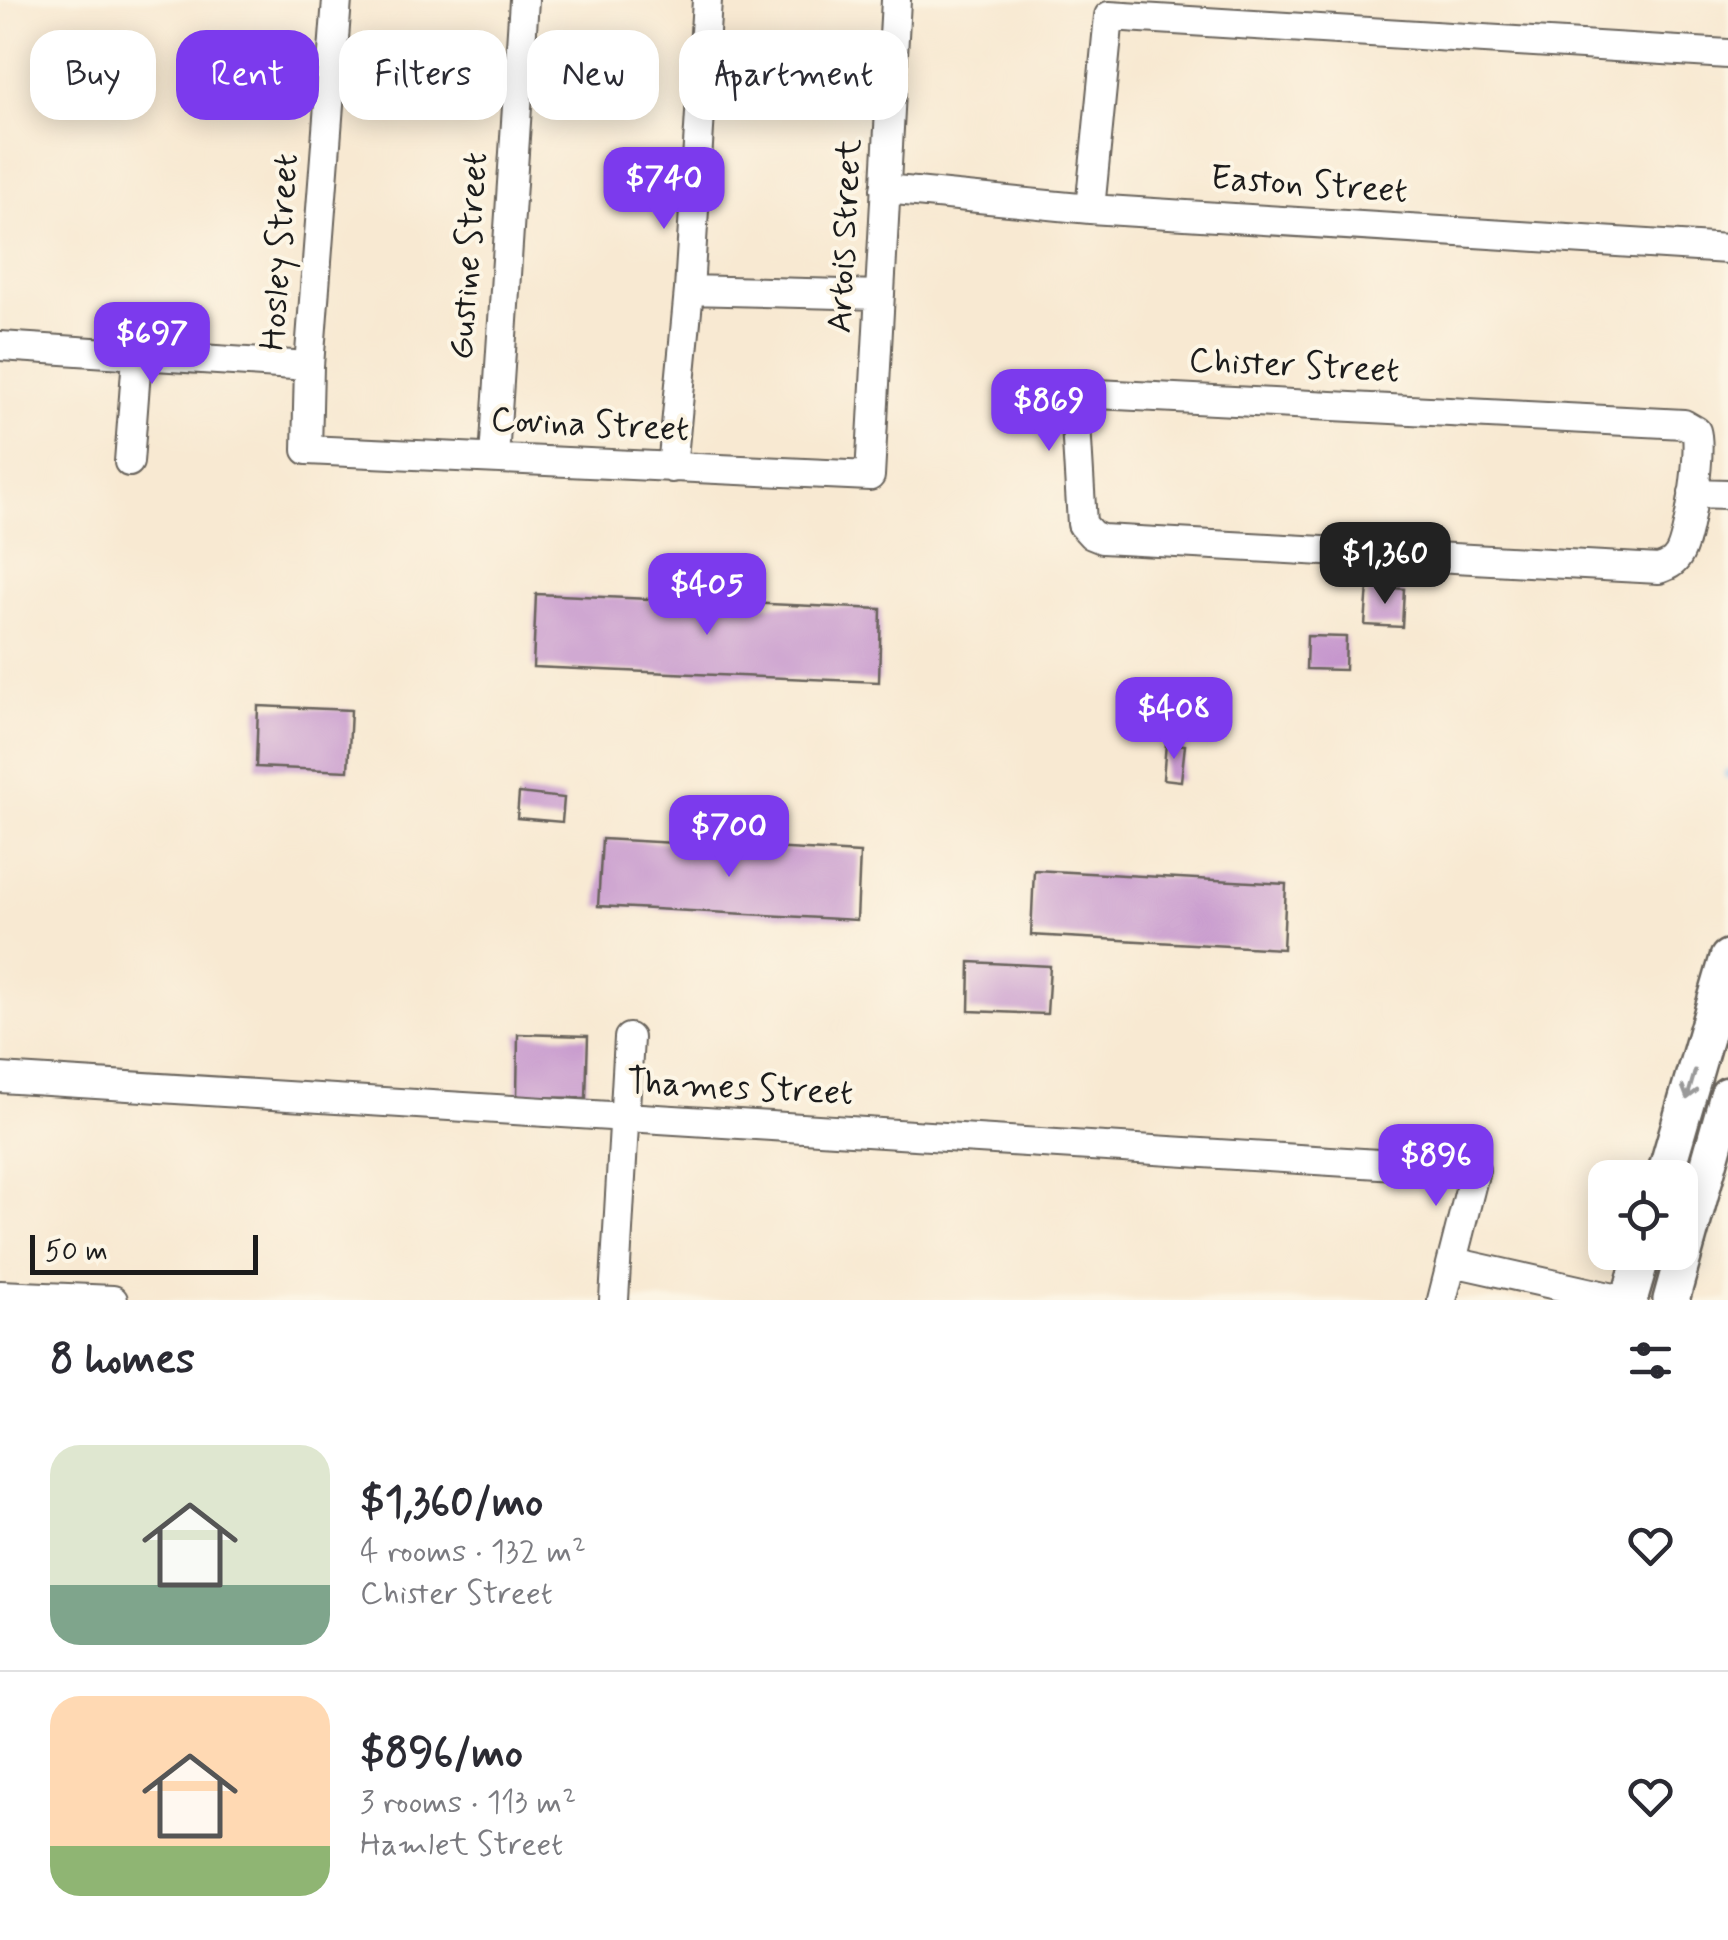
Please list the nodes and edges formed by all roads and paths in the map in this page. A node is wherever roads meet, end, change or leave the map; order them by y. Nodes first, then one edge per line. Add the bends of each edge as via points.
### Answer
1 (337, 0) edge
2 (524, 0) edge
3 (707, 0) edge
4 (896, 0) edge
5 (1728, 54) edge
6 (885, 190) junction
7 (1090, 210) junction
8 (1728, 248) edge
9 (689, 290) junction
10 (880, 295) junction
11 (0, 346) edge
12 (137, 358) junction
13 (309, 366) junction
14 (307, 450) joint
15 (494, 458) junction
16 (129, 462) dead end
17 (672, 468) junction
18 (870, 476) joint
19 (1693, 493) junction
20 (1728, 494) edge
21 (1728, 958) edge
22 (629, 1038) dead end
23 (0, 1078) edge
24 (1728, 1095) edge
25 (624, 1119) junction
26 (1669, 1160) edge
27 (1453, 1262) junction
28 (1637, 1270) edge
29 (0, 1295) edge
30 (113, 1300) edge
31 (614, 1300) edge
32 (1442, 1300) edge
33 (1626, 1300) edge
34 (1671, 1300) edge

1 - 13 street, Hosley Street
2 - 15 street, Gustine Street
3 - 9 street
4 - 6 street, Artois Street
5 - 7 street via 1109,16
6 - 7 street, Easton Street
6 - 10 street, Artois Street
7 - 8 street, Easton Street
9 - 10 street
9 - 17 street
10 - 18 street, Artois Street
11 - 12 street
12 - 13 street
12 - 16 street
13 - 14 street, Hosley Street
14 - 15 street, Covina Street
15 - 17 street, Covina Street
17 - 18 street, Covina Street
19 - 19 street, Chister Street via 1698,439 1684,424 1098,394 1076,412 1082,524 1102,539 1658,569 1672,564 1683,547
19 - 20 street
21 -> 26 street
22 - 25 street
23 - 25 street, Thames Street
24 - 34 street
25 - 27 street, Thames Street via 1475,1170
25 - 31 street
27 - 32 street
27 - 33 street
28 - 33 street
29 - 30 street

